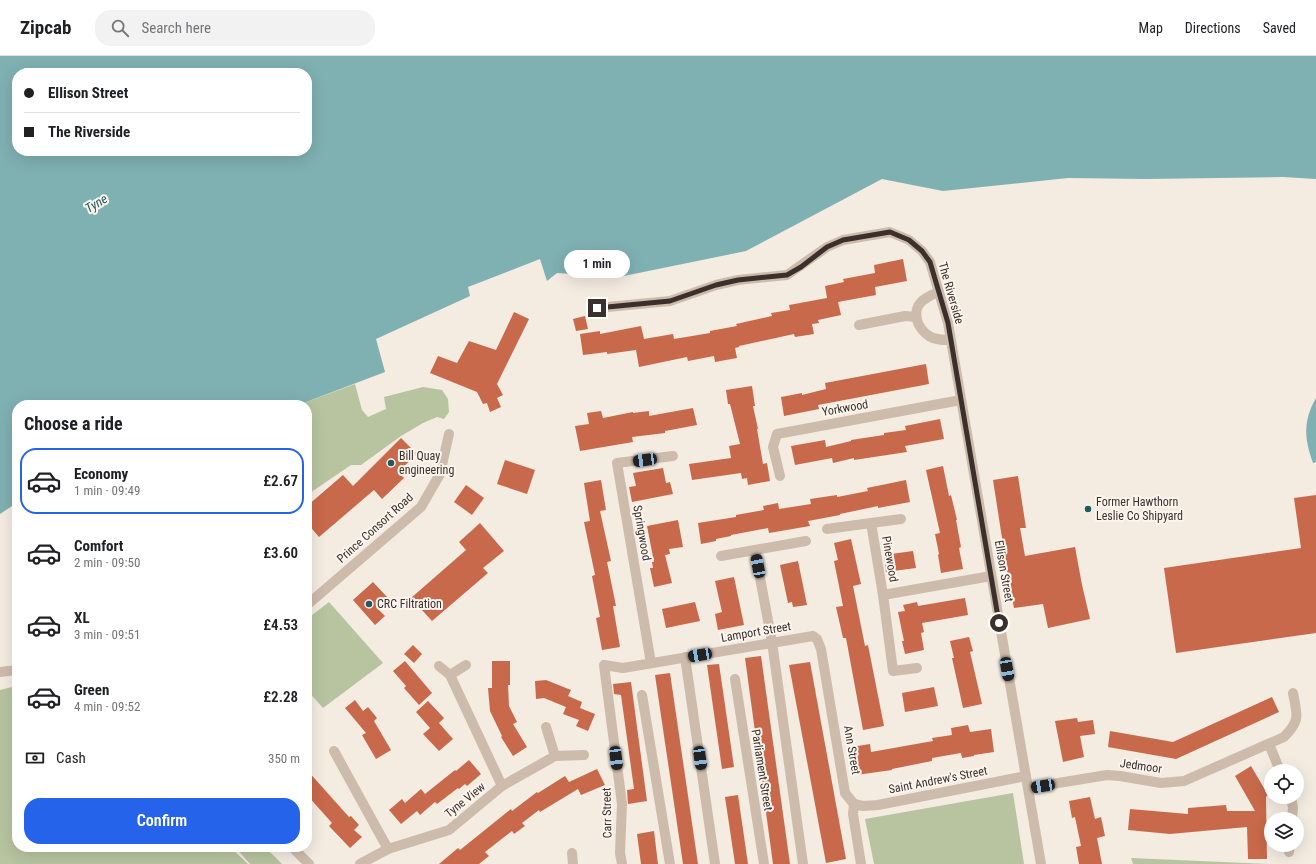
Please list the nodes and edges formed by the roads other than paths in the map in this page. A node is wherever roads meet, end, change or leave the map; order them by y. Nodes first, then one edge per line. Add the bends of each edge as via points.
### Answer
1 (939, 292) junction
2 (597, 308) dead end
3 (916, 317) junction
4 (859, 326) dead end
5 (950, 340) junction
6 (961, 400) junction
7 (449, 434) dead end
8 (673, 456) dead end
9 (780, 476) dead end
10 (901, 519) dead end
11 (871, 524) junction
12 (827, 529) dead end
13 (806, 541) dead end
14 (754, 551) junction
15 (721, 556) dead end
16 (991, 576) junction
17 (883, 595) junction
18 (312, 601) edge
19 (817, 638) joint
20 (772, 642) junction
21 (685, 657) junction
22 (651, 663) junction
23 (466, 665) dead end
24 (604, 665) joint
25 (439, 666) dead end
26 (917, 668) dead end
27 (12, 671) edge
28 (0, 672) edge
29 (450, 675) junction
30 (735, 679) dead end
31 (1293, 693) dead end
32 (642, 695) dead end
33 (546, 727) dead end
34 (1269, 744) junction
35 (334, 751) dead end
36 (584, 755) dead end
37 (556, 756) junction
38 (1277, 764) edge
39 (1026, 776) junction
40 (502, 786) junction
41 (1028, 788) junction
42 (854, 804) junction
43 (388, 849) junction
44 (297, 852) edge
45 (572, 853) dead end
46 (309, 864) edge
47 (360, 864) edge
48 (573, 864) edge
49 (622, 864) edge
50 (670, 864) edge
51 (715, 864) edge
52 (764, 864) edge
53 (803, 864) edge
54 (861, 864) edge
55 (1041, 864) edge

1 - 2 street, The Riverside via 930,262 922,251 909,240 890,232 843,240 827,247 787,275 738,280 670,301
1 - 3 street via 922,302 916,310
1 - 5 street, The Riverside
3 - 4 street via 904,316
3 - 5 street via 930,337
5 - 6 street, The Riverside
6 - 9 street, Yorkwood via 777,434 773,447
6 - 16 street, Ellison Street
7 - 18 street, Prince Consort Road via 440,474 421,507
8 - 22 street, Springwood via 617,464
10 - 11 street
11 - 12 street, Pinewood
11 - 17 street, Pinewood
13 - 14 street
14 - 15 street
14 - 20 street
16 - 17 street, Pinewood
16 - 39 street, Ellison Street
17 - 26 street, Pinewood via 893,671
19 - 20 street, Lamport Street via 813,636
19 - 42 street, Ann Street via 846,793
20 - 21 street, Lamport Street
20 - 53 street
21 - 22 street, Lamport Street
21 - 51 street
22 - 24 street, Lamport Street via 623,668
23 - 29 street
24 - 49 street, Carr Street via 622,804
25 - 29 street
27 - 28 street
29 - 40 street
30 - 52 street, Parliament Street
31 - 34 street, Jedmoor via 1296,722 1284,737
32 - 50 street
33 - 37 street
34 - 38 street
34 - 41 street, Jedmoor via 1184,781 1161,783 1107,775
35 - 43 street
36 - 37 street, Tyne View
37 - 40 street, Tyne View
39 - 41 street, Ellison Street
39 - 42 street, Saint Andrew's Street via 878,805
40 - 43 street, Tyne View via 449,830
41 - 55 street, Ellison Street
42 - 54 street, Ann Street via 853,814
43 - 47 street, Tyne View
44 - 46 street
45 - 48 street

